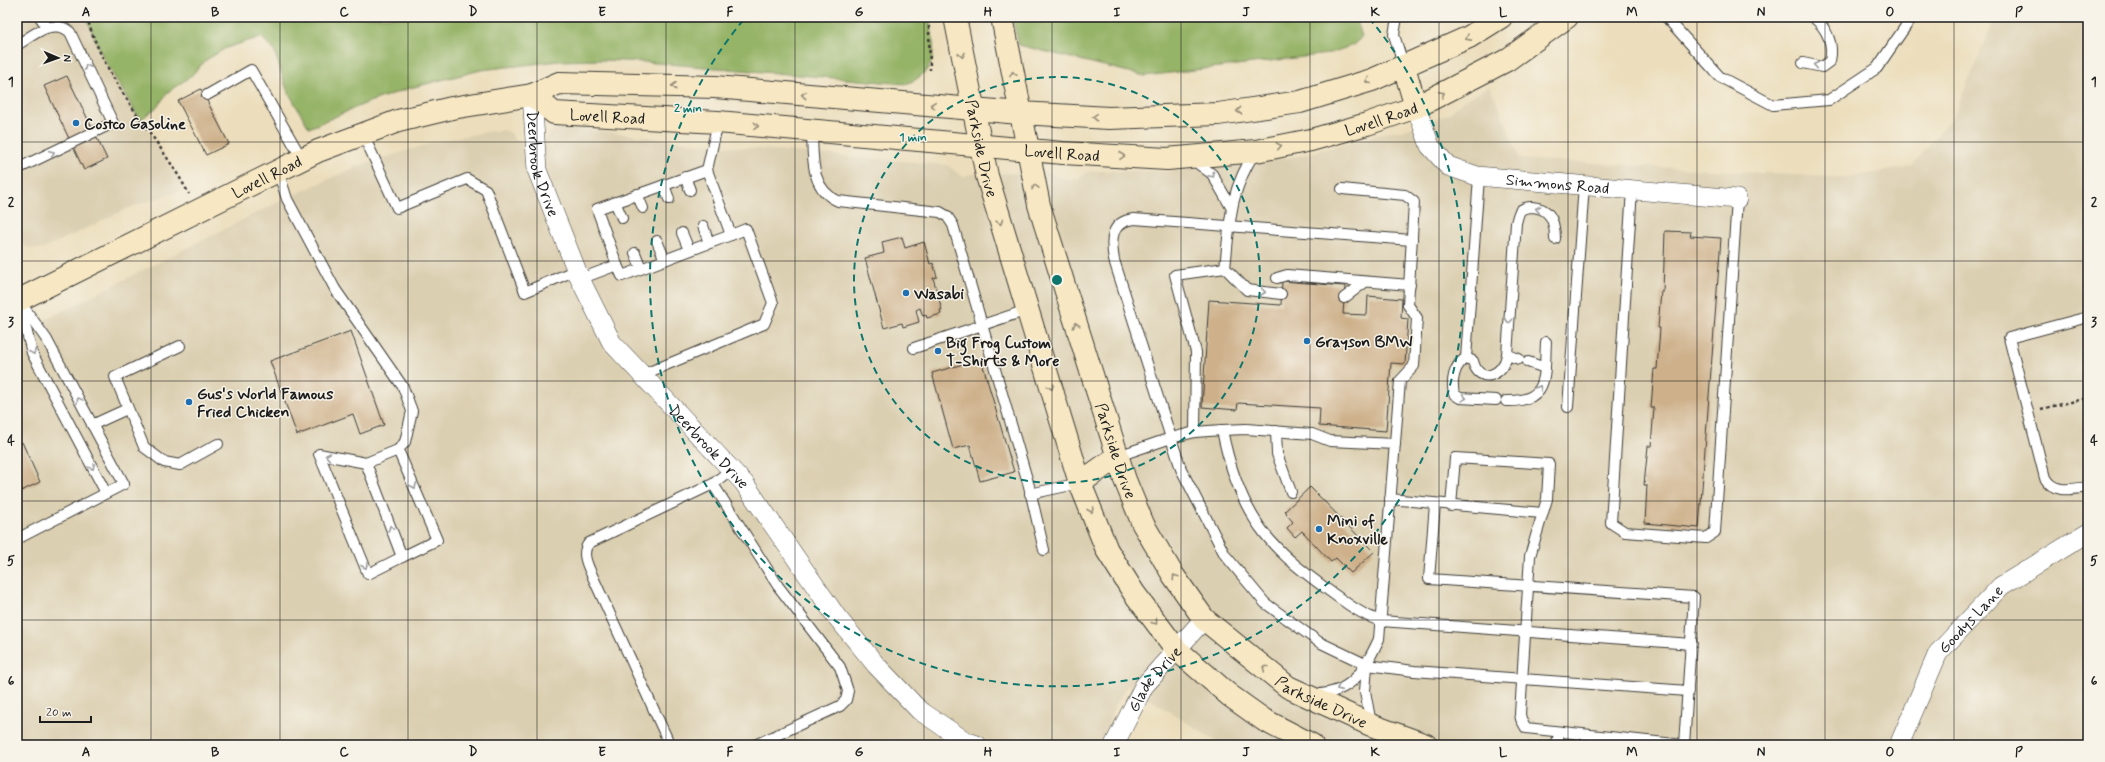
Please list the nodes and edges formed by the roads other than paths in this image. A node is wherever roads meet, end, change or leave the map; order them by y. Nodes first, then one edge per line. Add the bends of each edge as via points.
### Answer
1 (40, 17) edge
2 (955, 17) edge
3 (1002, 17) edge
4 (1397, 17) edge
5 (1501, 17) edge
6 (1567, 17) edge
7 (1666, 17) edge
8 (1813, 17) edge
9 (1912, 17) edge
10 (47, 27) junction
11 (17, 45) edge
12 (1803, 63) dead end
13 (1404, 67) junction
14 (207, 95) dead end
15 (532, 95) junction
16 (1416, 107) junction
17 (972, 108) junction
18 (1020, 113) junction
19 (718, 122) junction
20 (812, 131) junction
21 (363, 134) junction
22 (979, 144) junction
23 (1027, 149) junction
24 (1256, 151) junction
25 (1187, 157) junction
26 (302, 159) junction
27 (17, 170) edge
28 (707, 170) junction
29 (278, 171) junction
30 (1479, 176) junction
31 (685, 177) junction
32 (1584, 184) junction
33 (664, 185) junction
34 (1342, 189) dead end
35 (1632, 189) junction
36 (690, 190) dead end
37 (637, 194) junction
38 (669, 198) dead end
39 (1737, 199) joint
40 (615, 202) junction
41 (1231, 207) junction
42 (643, 208) dead end
43 (622, 218) dead end
44 (703, 226) dead end
45 (1230, 226) junction
46 (682, 233) dead end
47 (730, 235) junction
48 (1554, 239) dead end
49 (1412, 240) junction
50 (657, 241) dead end
51 (709, 243) junction
52 (689, 250) junction
53 (635, 253) dead end
54 (665, 260) junction
55 (617, 265) junction
56 (641, 268) junction
57 (1225, 268) junction
58 (578, 275) junction
59 (1277, 278) dead end
60 (1365, 282) junction
61 (1410, 285) junction
62 (1281, 294) dead end
63 (1344, 298) dead end
64 (18, 300) edge
65 (1027, 310) junction
66 (2088, 317) edge
67 (981, 327) junction
68 (1546, 342) dead end
69 (180, 346) dead end
70 (914, 348) dead end
71 (1507, 355) junction
72 (1466, 358) junction
73 (1545, 368) junction
74 (642, 375) junction
75 (1496, 400) dead end
76 (1506, 401) dead end
77 (1568, 407) dead end
78 (127, 409) junction
79 (92, 425) junction
80 (1222, 430) junction
81 (1276, 431) junction
82 (1195, 432) junction
83 (1171, 438) junction
84 (218, 444) dead end
85 (1395, 444) junction
86 (398, 450) junction
87 (1118, 456) junction
88 (366, 463) junction
89 (731, 469) junction
90 (1080, 483) junction
91 (712, 484) junction
92 (2088, 487) edge
93 (1291, 492) dead end
94 (106, 493) junction
95 (1030, 494) junction
96 (1390, 500) junction
97 (1435, 504) junction
98 (1451, 506) junction
99 (1542, 513) junction
100 (2088, 533) edge
101 (17, 539) edge
102 (1044, 550) dead end
103 (402, 557) junction
104 (1529, 586) junction
105 (1204, 619) junction
106 (1381, 621) junction
107 (1525, 633) junction
108 (1692, 644) junction
109 (1176, 649) junction
110 (1367, 665) junction
111 (1522, 678) junction
112 (1688, 691) junction
113 (1303, 694) junction
114 (1371, 725) junction
115 (1560, 732) junction
116 (670, 745) edge
117 (755, 745) edge
118 (977, 745) edge
119 (1114, 745) edge
120 (1312, 745) edge
121 (1426, 745) edge
122 (1556, 745) edge
123 (1684, 745) edge
124 (1899, 745) edge

1 - 10 lane
2 -> 17 main road, Parkside Drive
18 -> 3 main road, Parkside Drive
4 - 13 lane via 1394,35
5 -> 13 main road, Lovell Road via 1469,38
16 -> 6 main road, Lovell Road via 1507,60
7 - 9 lane via 1720,77 1773,105 1829,100 1878,68
8 -> 12 lane via 1826,31 1833,50 1830,61 1822,67
10 - 11 lane
27 -> 10 lane via 113,123 70,32 60,27
13 - 16 main road
13 -> 18 main road, Lovell Road via 1335,93 1256,110 1134,118
14 - 26 lane via 251,70
17 -> 15 main road, Lovell Road via 715,87 559,83
15 - 19 main road, Lovell Road via 554,112
15 - 21 main road, Lovell Road via 445,110 398,121
15 - 58 street, Deerbrook Drive via 537,170
24 -> 16 main road, Lovell Road via 1311,140
16 - 30 street, Simmons Road via 1430,146 1448,166
17 - 18 main road, Lovell Road
17 - 22 main road, Parkside Drive
18 - 23 main road, Parkside Drive
19 -> 20 main road, Lovell Road
19 - 28 lane
20 - 22 main road, Lovell Road
20 - 67 lane via 814,169 819,186 828,197 838,201 940,212 947,216 953,225
21 - 26 main road, Lovell Road
21 - 58 lane via 397,208 467,179 486,190 525,292
22 - 23 main road, Lovell Road
22 -> 65 main road, Parkside Drive
23 -> 25 main road, Lovell Road
87 -> 23 main road, Parkside Drive via 1039,205
24 - 25 main road, Lovell Road
24 - 41 lane via 1241,174
25 -> 41 lane via 1212,174
26 - 29 main road, Lovell Road
28 - 31 lane
28 - 47 lane
29 - 64 main road, Lovell Road
29 - 86 lane via 287,199 336,289 403,387 412,411 405,442
30 - 32 street, Simmons Road
30 - 72 lane
31 - 33 lane
31 - 36 lane
32 - 35 street, Simmons Road
32 - 77 lane
33 - 37 lane
33 - 38 lane
34 - 49 lane via 1405,195 1414,202
35 - 39 street, Simmons Road
35 - 39 lane via 1611,523 1625,532 1706,538 1715,532
37 - 40 lane
37 - 42 lane
40 - 43 lane
40 - 55 lane via 597,209
41 - 45 lane
44 - 51 lane
45 - 49 lane
45 - 57 lane
45 - 83 lane via 1125,220 1117,226 1111,241 1114,260
46 - 52 lane
47 - 51 lane
47 - 74 lane via 746,229 749,236 773,302 764,324
48 -> 71 lane via 1553,220 1547,211 1526,207 1520,212 1516,224
49 - 61 lane
50 - 54 lane
51 - 52 lane
52 - 54 lane
53 - 56 lane
54 - 56 lane
55 - 56 lane via 622,276
55 - 58 lane
57 -> 62 lane via 1246,290
57 - 82 lane via 1174,275 1196,352
58 - 74 street, Deerbrook Drive via 612,343
59 - 60 lane via 1286,275
60 - 61 lane
60 - 63 lane
61 - 85 lane via 1408,305 1417,318 1414,366 1400,381
79 -> 64 lane via 47,340
64 -> 94 lane via 32,353
65 - 67 lane
65 -> 90 main road, Parkside Drive
66 - 92 lane via 2009,338 2045,478 2049,485 2059,490
67 - 70 lane
67 - 95 lane
68 - 73 lane
69 - 78 lane via 115,377
71 - 72 lane via 1504,367 1489,375 1481,375 1475,370 1473,361
71 - 73 lane
72 -> 75 lane via 1456,367 1452,388 1454,394 1460,398
76 -> 73 lane via 1524,401 1534,396 1542,385
74 - 89 street, Deerbrook Drive
78 - 79 lane
78 - 84 lane via 144,448 164,462 180,465
79 - 94 lane via 124,484
80 - 81 lane
80 - 82 lane
80 - 106 lane via 1236,477 1250,511 1264,534 1310,577 1347,604 1370,618
81 - 85 lane via 1312,434 1330,441
81 - 93 lane via 1277,454
82 - 83 lane
83 - 87 lane
83 - 110 lane via 1181,469 1225,555 1265,603 1319,642
85 - 96 lane
86 - 88 lane
86 -> 103 lane via 437,540
87 - 90 main road
105 -> 87 main road, Parkside Drive via 1173,575 1143,524
103 -> 88 lane
88 -> 103 lane via 319,454 368,574
89 - 91 lane
89 - 118 street, Deerbrook Drive via 744,483 836,616 876,665 919,710 965,741
90 - 95 lane
90 -> 109 main road, Parkside Drive via 1107,550 1134,593
91 - 116 lane via 589,543 585,551 591,573
91 - 117 lane via 778,586 840,667 847,684 846,700 840,706
94 - 101 lane
95 - 102 lane
96 - 97 lane
96 - 106 lane
97 - 98 lane
97 - 104 lane via 1429,579
98 - 99 lane
98 - 99 lane via 1455,458 1550,464 1547,499
99 - 104 lane via 1530,556
100 - 124 street, Goodys Lane via 2001,586 1938,653
104 - 107 lane
104 - 108 lane via 1694,597
105 - 109 street, Glade Drive
113 -> 105 main road, Parkside Drive via 1288,687
106 - 107 lane
106 - 110 lane via 1379,639
107 - 108 lane
107 - 111 lane
108 - 112 lane
109 - 119 street, Glade Drive via 1144,686
109 - 120 main road, Parkside Drive via 1229,695 1264,720
110 - 111 lane via 1414,671
110 -> 113 lane via 1358,677 1336,690
110 - 114 lane via 1365,692
111 - 112 lane
111 - 115 lane via 1520,714 1523,724 1532,730
112 - 123 lane
113 - 114 main road, Parkside Drive
114 - 121 main road, Parkside Drive
115 - 122 lane
115 - 123 lane

